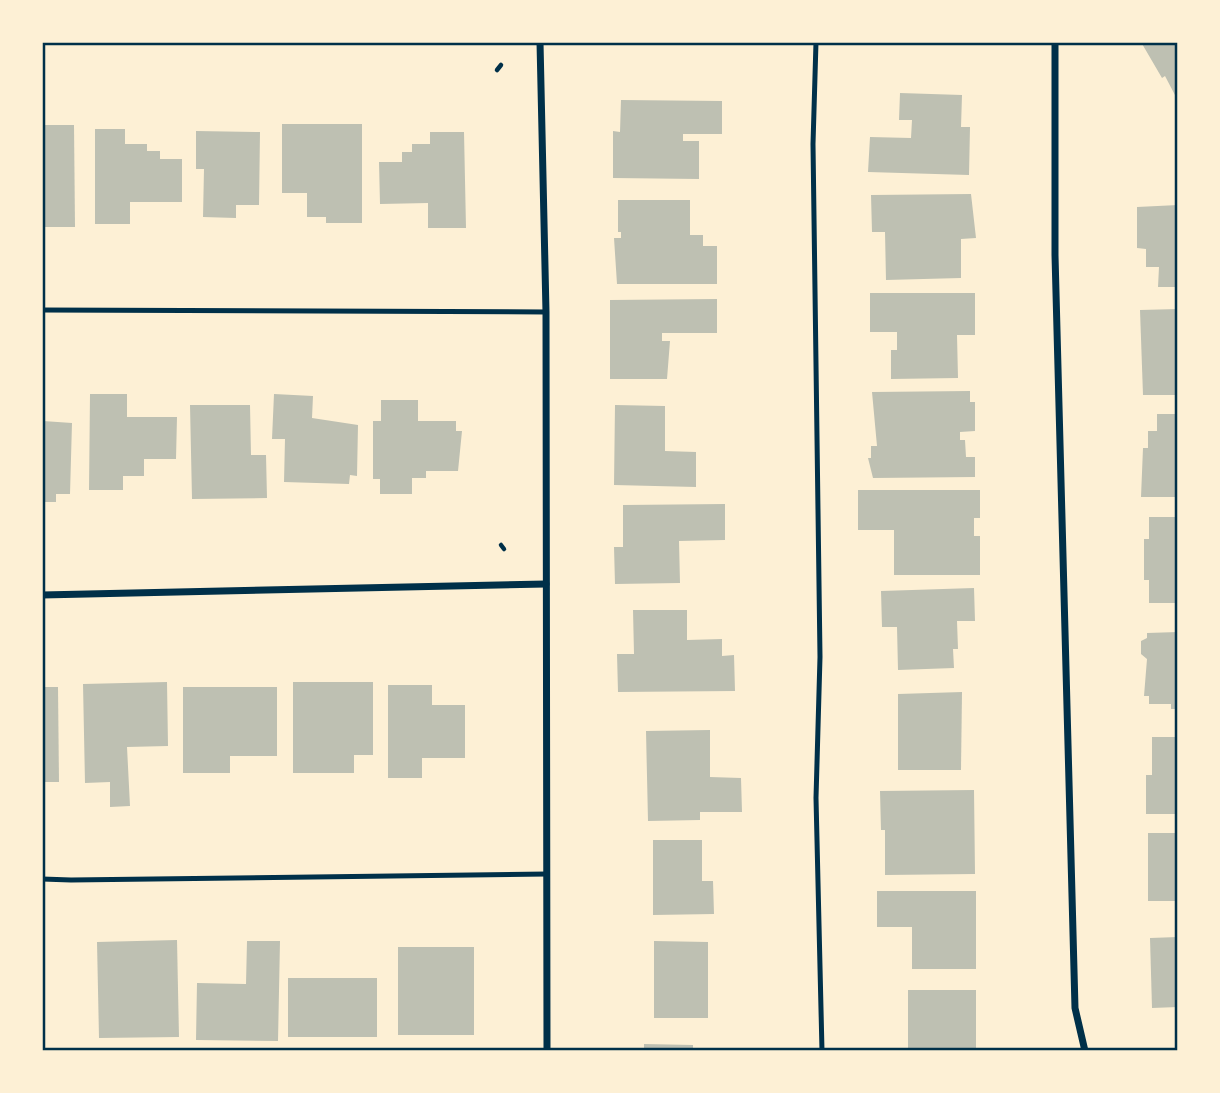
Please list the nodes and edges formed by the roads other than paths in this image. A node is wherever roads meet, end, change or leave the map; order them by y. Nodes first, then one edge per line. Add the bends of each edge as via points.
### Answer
1 (540, 42) edge
2 (816, 42) edge
3 (1055, 42) edge
4 (42, 310) edge
5 (546, 312) junction
6 (546, 584) junction
7 (42, 595) edge
8 (547, 874) junction
9 (42, 879) edge
10 (547, 1051) edge
11 (822, 1051) edge
12 (1085, 1051) edge

1 - 5 street
2 - 11 lane via 813,144 820,657 816,798
3 - 12 street via 1055,255 1075,994
4 - 5 lane
5 - 6 street
6 - 7 street
6 - 8 street
8 - 9 lane
8 - 10 street

